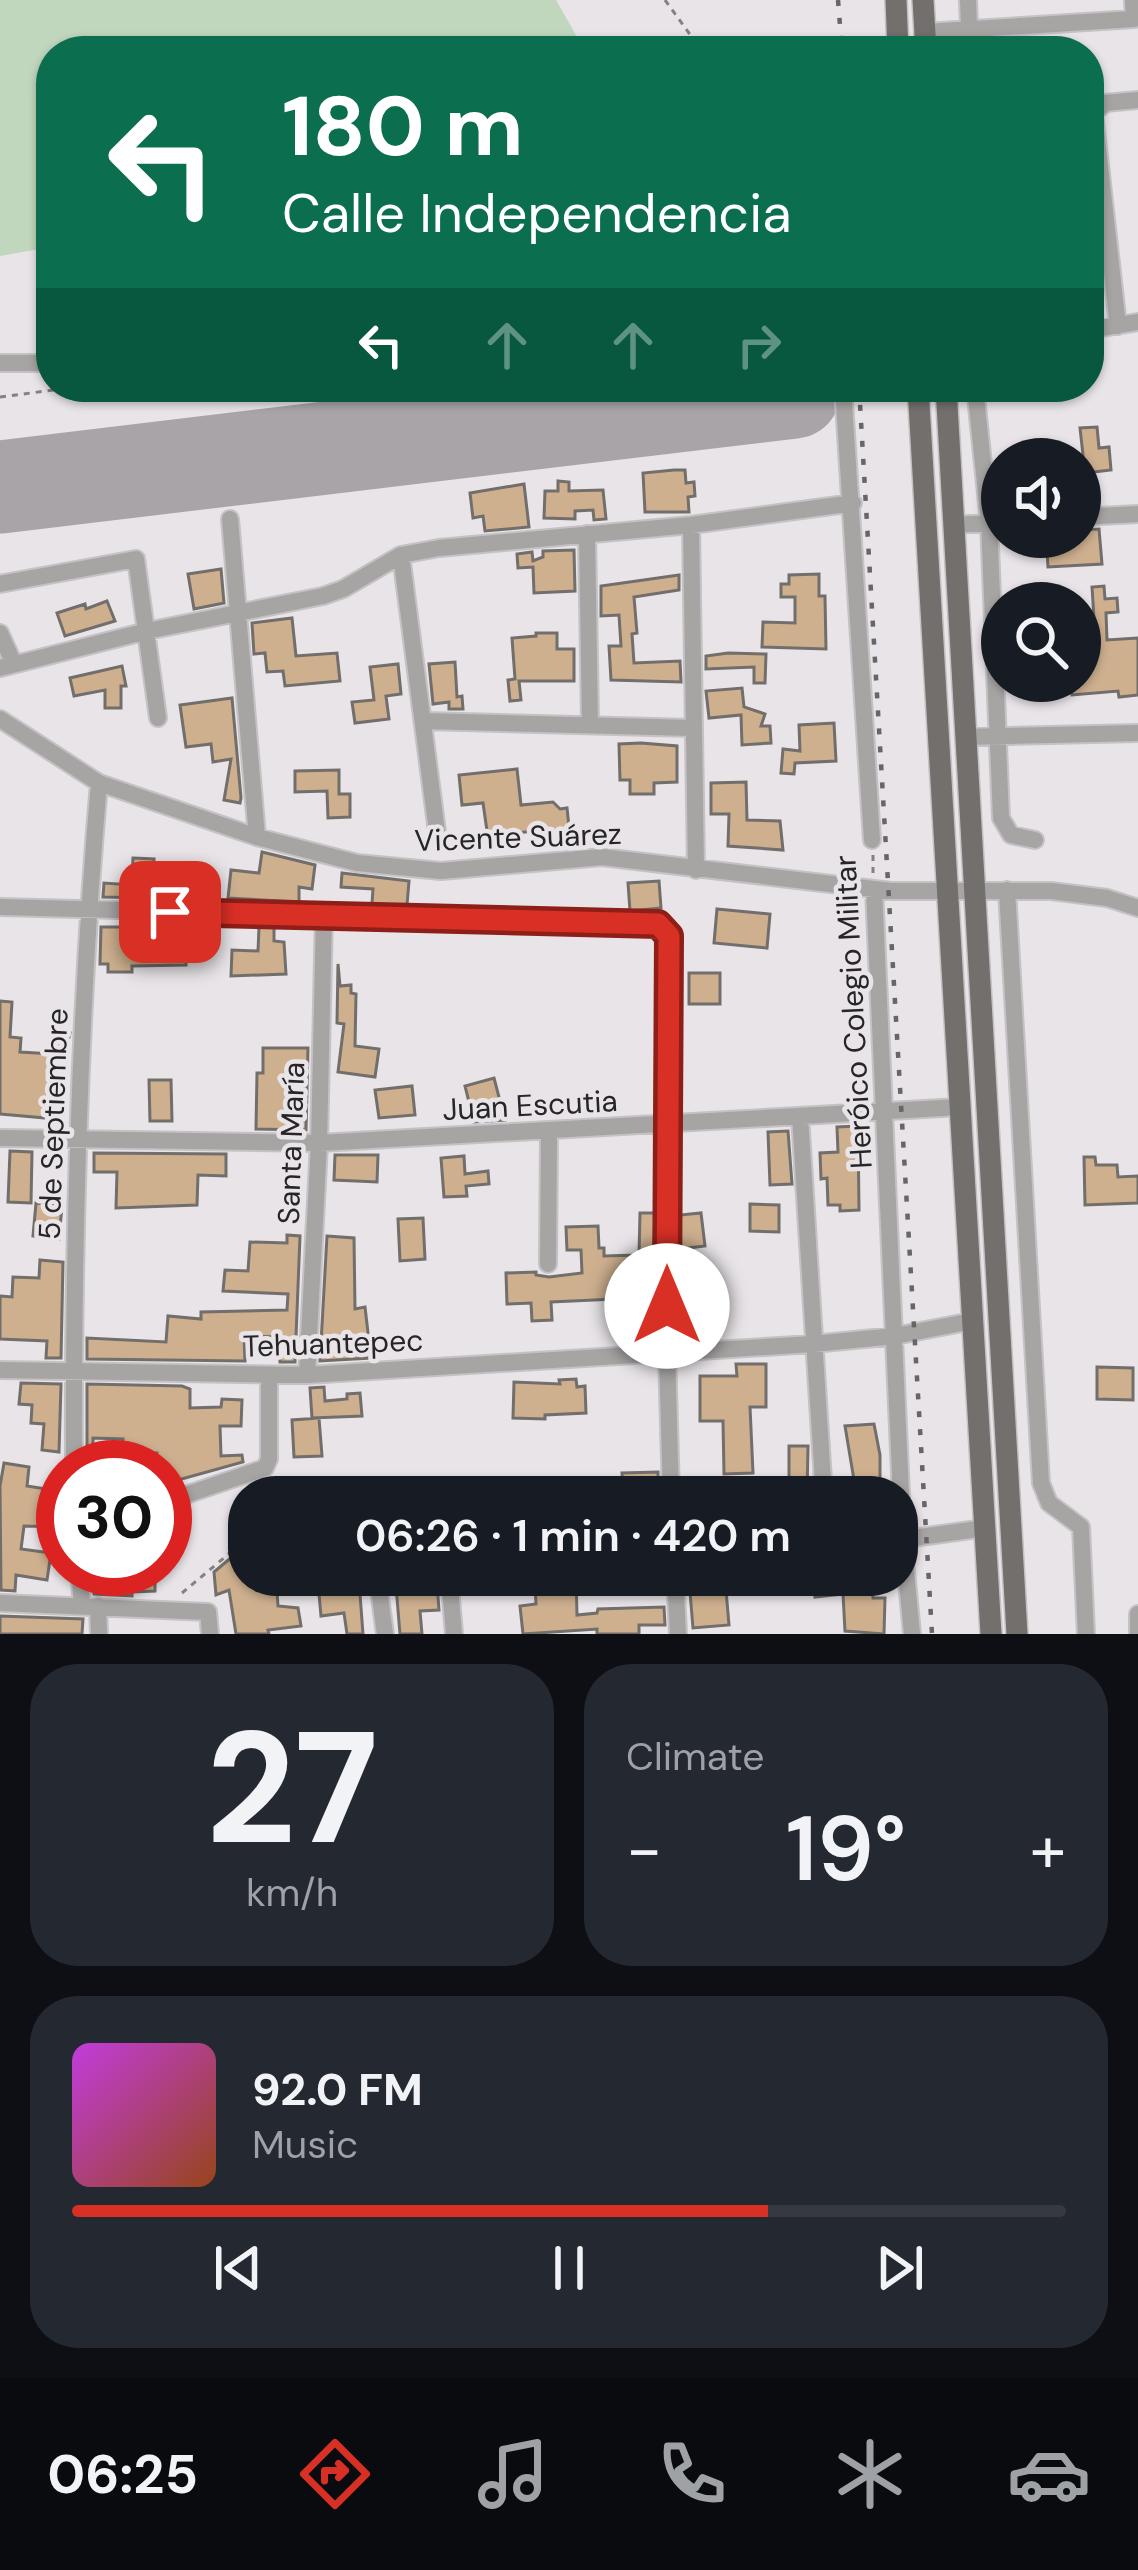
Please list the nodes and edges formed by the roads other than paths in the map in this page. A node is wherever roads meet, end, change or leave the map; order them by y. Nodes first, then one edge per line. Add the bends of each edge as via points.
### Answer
1 (896, 0) edge
2 (923, 0) edge
3 (968, 0) edge
4 (1133, 0) edge
5 (969, 30) junction
6 (897, 36) edge
7 (926, 36) edge
8 (946, 36) edge
9 (969, 36) edge
10 (1138, 100) edge
11 (1104, 106) edge
12 (1104, 202) edge
13 (1138, 322) edge
14 (1118, 326) junction
15 (1104, 328) edge
16 (0, 363) edge
17 (36, 363) edge
18 (844, 402) edge
19 (919, 402) edge
20 (947, 402) edge
21 (977, 402) edge
22 (983, 438) edge
23 (853, 503) junction
24 (1138, 514) edge
25 (1101, 516) edge
26 (230, 519) dead end
27 (981, 523) edge
28 (691, 525) junction
29 (953, 525) junction
30 (587, 534) junction
31 (401, 555) junction
32 (996, 558) edge
33 (0, 584) edge
34 (241, 614) junction
35 (147, 631) junction
36 (0, 633) edge
37 (7, 666) edge
38 (158, 718) dead end
39 (0, 719) edge
40 (424, 722) junction
41 (590, 723) junction
42 (692, 728) junction
43 (1138, 733) edge
44 (998, 736) junction
45 (964, 737) junction
46 (100, 783) junction
47 (437, 832) dead end
48 (257, 837) junction
49 (872, 840) road end
50 (1035, 840) dead end
51 (696, 870) junction
52 (874, 889) junction
53 (1007, 890) junction
54 (973, 891) junction
55 (947, 893) junction
56 (0, 908) edge
57 (1138, 908) edge
58 (88, 910) junction
59 (324, 913) junction
60 (959, 1107) junction
61 (885, 1111) junction
62 (800, 1116) junction
63 (666, 1125) junction
64 (549, 1132) junction
65 (0, 1138) edge
66 (77, 1142) junction
67 (319, 1143) junction
68 (1022, 1165) junction
69 (988, 1167) junction
70 (548, 1264) dead end
71 (972, 1322) junction
72 (1032, 1333) junction
73 (999, 1335) junction
74 (895, 1336) junction
75 (813, 1344) junction
76 (668, 1352) junction
77 (0, 1370) edge
78 (73, 1373) junction
79 (269, 1375) junction
80 (308, 1375) junction
81 (74, 1440) edge
82 (671, 1476) edge
83 (822, 1476) edge
84 (898, 1476) edge
85 (192, 1493) edge
86 (985, 1528) junction
87 (918, 1537) edge
88 (87, 1596) edge
89 (379, 1596) edge
90 (451, 1596) edge
91 (676, 1596) edge
92 (907, 1596) edge
93 (0, 1603) edge
94 (90, 1606) junction
95 (1138, 1614) edge
96 (100, 1634) edge
97 (209, 1634) edge
98 (385, 1634) edge
99 (454, 1634) edge
100 (678, 1634) edge
101 (912, 1634) edge
102 (991, 1634) edge
103 (1017, 1634) edge
104 (1086, 1634) edge
105 (1138, 1634) edge

1 - 6 main road
2 - 7 main road
3 - 5 street
4 - 5 street via 1134,19
5 - 8 street
5 - 9 street
10 - 11 street
12 - 14 street
13 - 14 street
14 - 15 street
16 - 17 street
18 - 23 street, Heróico Colegio Militar
19 - 55 main road
20 - 29 main road
21 - 22 street
23 - 28 street
23 - 49 street, Heróico Colegio Militar
24 - 25 street
26 - 34 street
27 - 29 street
28 - 30 street
28 - 42 street
29 - 45 main road
30 - 31 street
30 - 41 street
31 - 34 street via 343,589
31 - 40 street
32 - 44 street
33 - 35 street via 136,559
34 - 35 street
34 - 48 street
35 - 37 street
35 - 38 street
36 - 37 street
39 - 46 street, Vicente Suárez
40 - 41 street
40 - 47 street
41 - 42 street
42 - 51 street
43 - 44 street
44 - 45 street
44 - 50 street via 1001,818 1011,835
45 - 54 main road
46 - 48 street, Vicente Suárez
46 - 58 street, 5 de Septiembre
48 - 51 street, Vicente Suárez via 356,863 424,870 602,857
51 - 52 street, Vicente Suárez
52 - 55 street, Vicente Suárez
52 - 61 street, Heróico Colegio Militar
53 - 54 street, Vicente Suárez
53 - 57 street, Vicente Suárez
53 - 68 street
54 - 55 street, Vicente Suárez
54 - 69 main road
55 - 60 main road
56 - 58 street
58 - 59 street
58 - 66 street, 5 de Septiembre
59 - 63 street via 665,928
59 - 67 street, Santa María
60 - 61 street, Juan Escutia
60 - 71 main road
61 - 62 street, Juan Escutia
61 - 74 street, Heróico Colegio Militar
62 - 63 street, Juan Escutia
62 - 75 street
63 - 64 street, Juan Escutia
63 - 76 street
64 - 67 street, Juan Escutia
64 - 70 street
65 - 66 street, Juan Escutia
66 - 67 street, Juan Escutia
66 - 78 street, 5 de Septiembre
67 - 80 street, Santa María
68 - 69 street
68 - 72 street
69 - 73 main road
71 - 74 street, Tehuantepec
71 - 86 main road
72 - 73 street
72 - 104 street via 1042,1484 1049,1503 1081,1526
73 - 103 main road
74 - 75 street, Tehuantepec
74 - 84 street, Heróico Colegio Militar
75 - 76 street, Tehuantepec
75 - 83 street
76 - 80 street, Tehuantepec
76 - 82 street
77 - 78 street, Tehuantepec
78 - 79 street, Tehuantepec
78 - 81 street, 5 de Septiembre
79 - 80 street, Tehuantepec
79 - 85 street via 265,1468
86 - 87 street
86 - 102 main road
88 - 94 street
89 - 98 street
90 - 99 street
91 - 100 street
92 - 101 street, Heróico Colegio Militar
93 - 94 street
94 - 96 street
94 - 97 street via 208,1612
95 - 105 street

